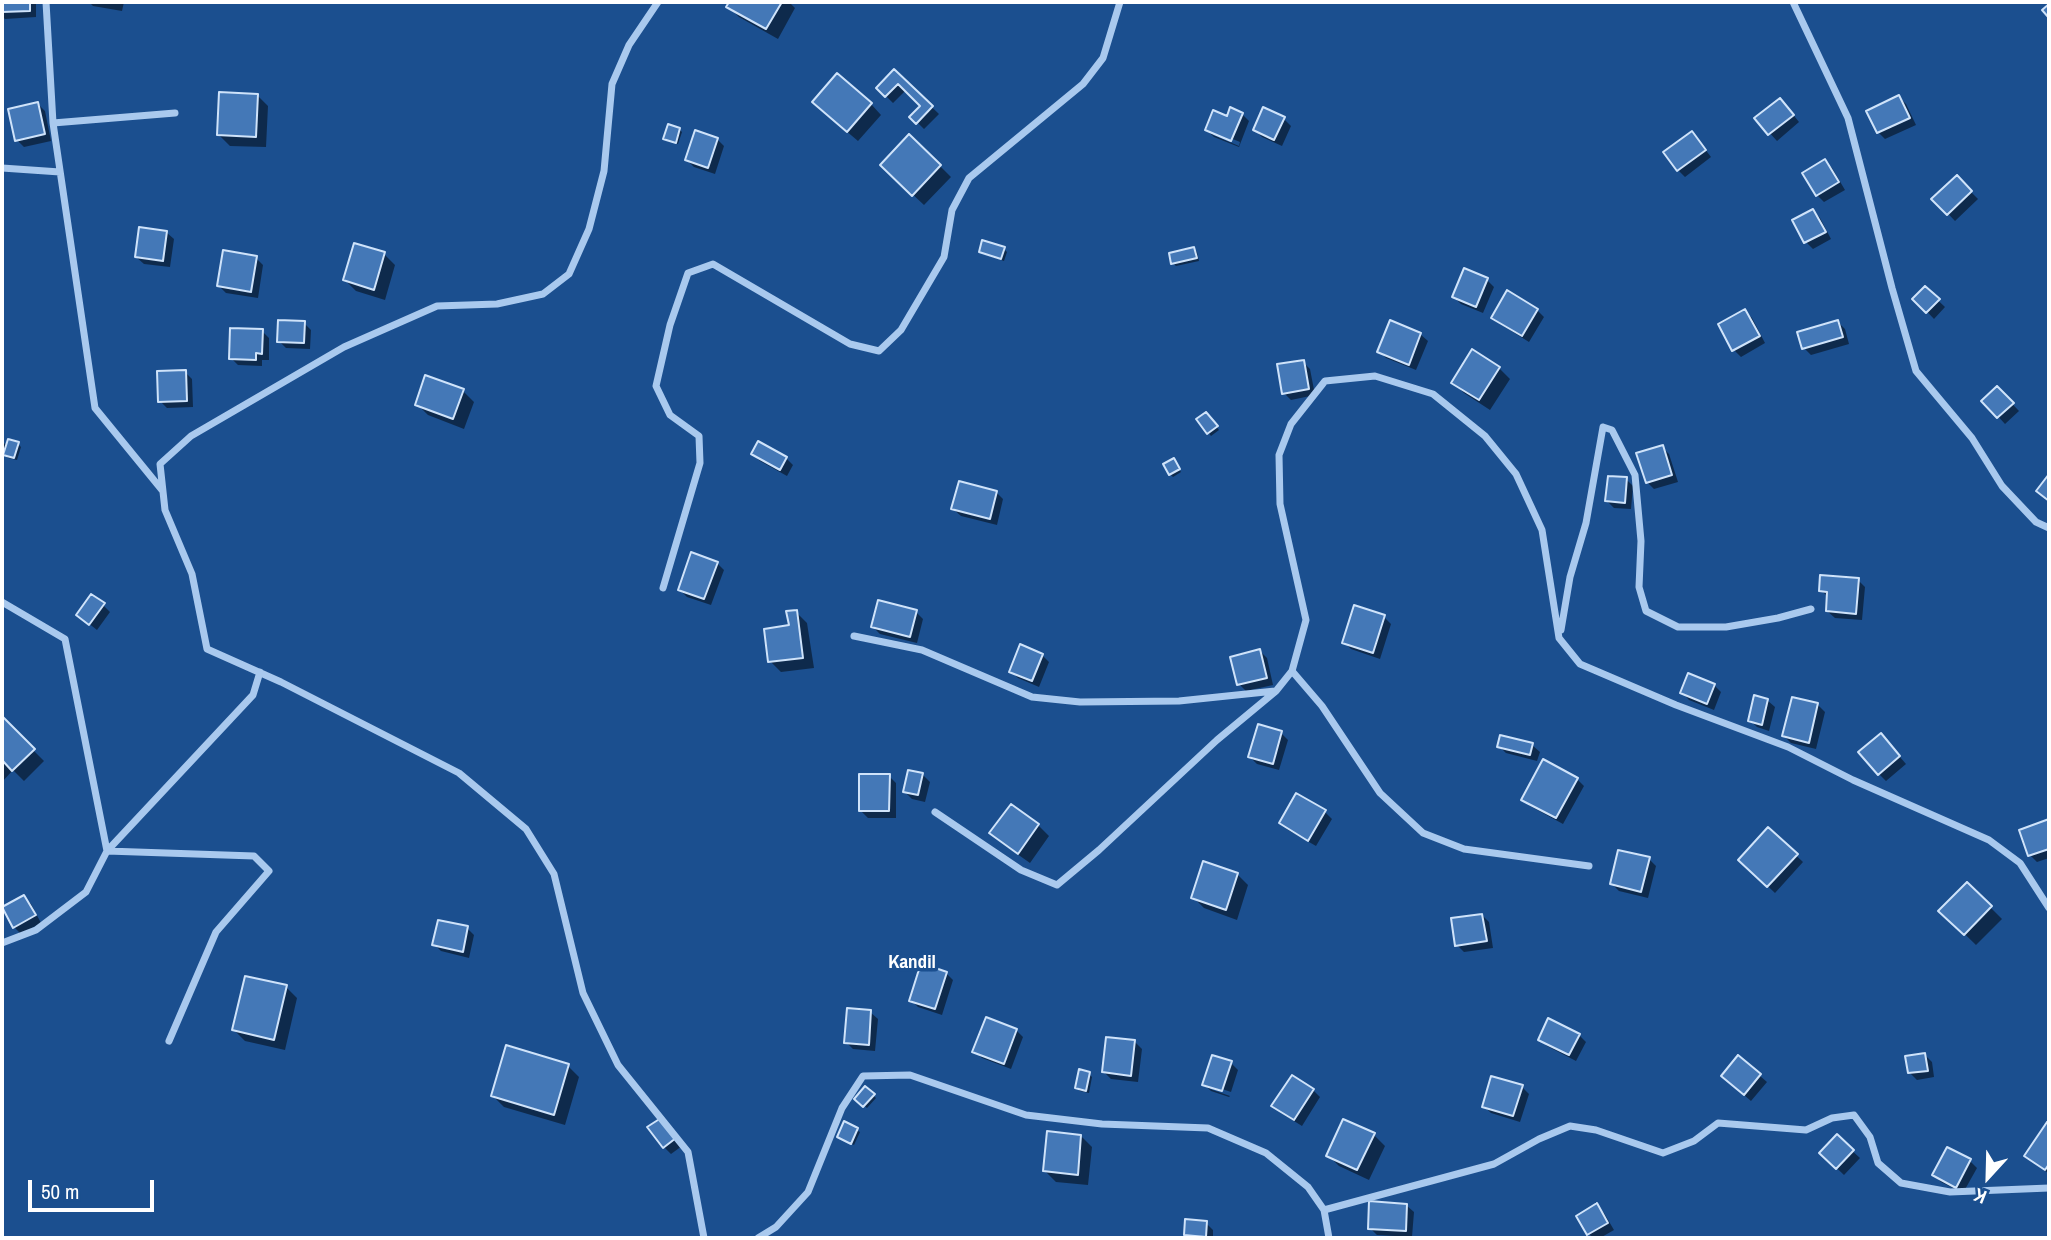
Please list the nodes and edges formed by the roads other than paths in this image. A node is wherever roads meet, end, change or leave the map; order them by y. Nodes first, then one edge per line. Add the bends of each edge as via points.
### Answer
1 (46, 2) edge
2 (658, 2) edge
3 (1120, 2) edge
4 (1793, 2) edge
5 (175, 113) dead end
6 (53, 123) junction
7 (2, 168) edge
8 (60, 172) junction
9 (163, 490) junction
10 (2049, 528) edge
11 (663, 588) dead end
12 (2, 602) edge
13 (1811, 609) dead end
14 (854, 636) dead end
15 (1559, 638) junction
16 (1292, 671) junction
17 (260, 672) junction
18 (1276, 691) junction
19 (935, 812) dead end
20 (107, 851) junction
21 (1589, 866) dead end
22 (2049, 908) edge
23 (2, 943) edge
24 (169, 1041) dead end
25 (2049, 1188) edge
26 (1324, 1210) junction
27 (704, 1238) edge
28 (758, 1238) edge
29 (1329, 1238) edge

1 - 6 street
2 - 9 street via 629,45 612,84 604,172 589,229 569,274 543,294 497,304 437,306 344,347 191,436 160,464
3 - 11 street via 1103,58 1083,84 969,178 952,210 944,257 901,330 879,351 850,344 713,264 688,273 656,386 670,415 698,436 700,463
4 - 10 street via 1848,118 1916,371 1972,438 2002,486 2036,522
5 - 6 street
6 - 8 street
7 - 8 street
8 - 9 street via 95,408
9 - 17 street via 165,510 192,574 207,649
12 - 20 street via 65,639
13 - 15 street via 1726,627 1678,627 1646,611 1639,587 1641,541 1635,475 1612,430 1603,427
14 - 18 street via 922,650 1032,697 1080,702 1179,701
15 - 16 street via 1542,530 1516,474 1485,436 1433,394 1375,376 1325,381 1291,424 1279,455 1280,504 1306,620
15 - 22 street via 1580,664 1788,747 1989,839 2020,863
16 - 18 street
16 - 21 street via 1380,793 1423,833 1464,849
17 - 20 street via 253,695
17 - 27 street via 459,773 526,829 554,874 583,993 618,1065 688,1152
18 - 19 street via 1056,885 1021,870
20 - 23 street via 86,892 36,930
20 - 24 street via 254,856 269,872 216,932
25 - 26 street via 1950,1192 1901,1183 1878,1163 1870,1137 1854,1115 1832,1118 1806,1130 1718,1123 1694,1141 1663,1153 1570,1126 1494,1164
26 - 28 street via 1308,1187 1266,1153 1208,1128 1102,1124 1026,1115 909,1075 863,1076 842,1108 808,1192 776,1227
26 - 29 street

